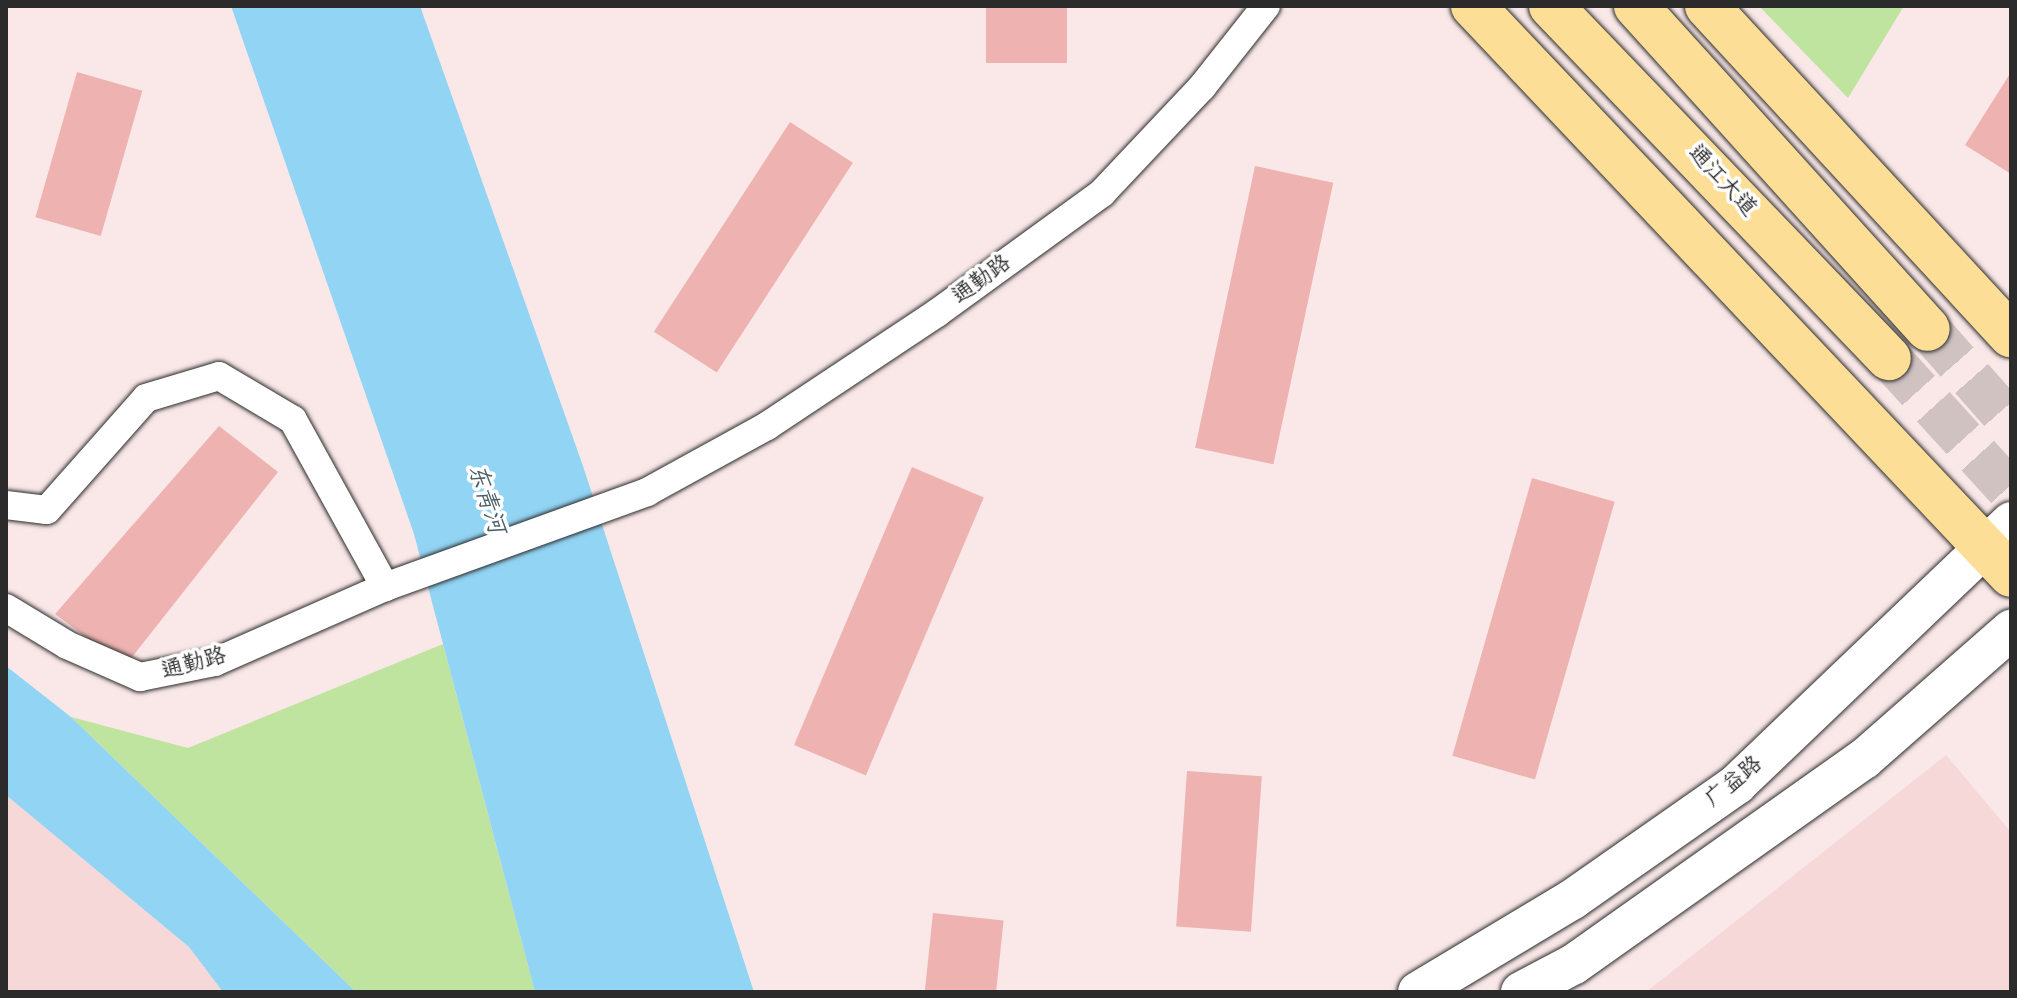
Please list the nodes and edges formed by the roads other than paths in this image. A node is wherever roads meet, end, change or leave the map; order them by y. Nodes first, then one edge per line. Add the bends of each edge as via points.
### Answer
1 (1266, 6) edge
2 (1473, 6) edge
3 (1551, 6) edge
4 (1636, 6) edge
5 (1707, 6) edge
6 (1928, 329) tunnel mouth
7 (2011, 335) edge
8 (1889, 358) tunnel mouth
9 (6, 505) edge
10 (2003, 549) edge
11 (385, 587) junction
12 (6, 608) edge
13 (2011, 630) edge
14 (1418, 992) edge
15 (1521, 992) edge

1 - 11 street, 通勤路 via 1202,87 1102,193 767,426 647,492
2 - 10 main road
3 - 8 main road, 通江大道
4 - 6 main road
5 - 7 main road
9 - 11 street via 47,510 146,398 219,376 293,420
10 - 14 main road, 广益路 via 1737,784 1573,899
11 - 12 street, 通勤路 via 215,662 140,677 67,645
13 - 15 main road via 1864,759 1574,964

